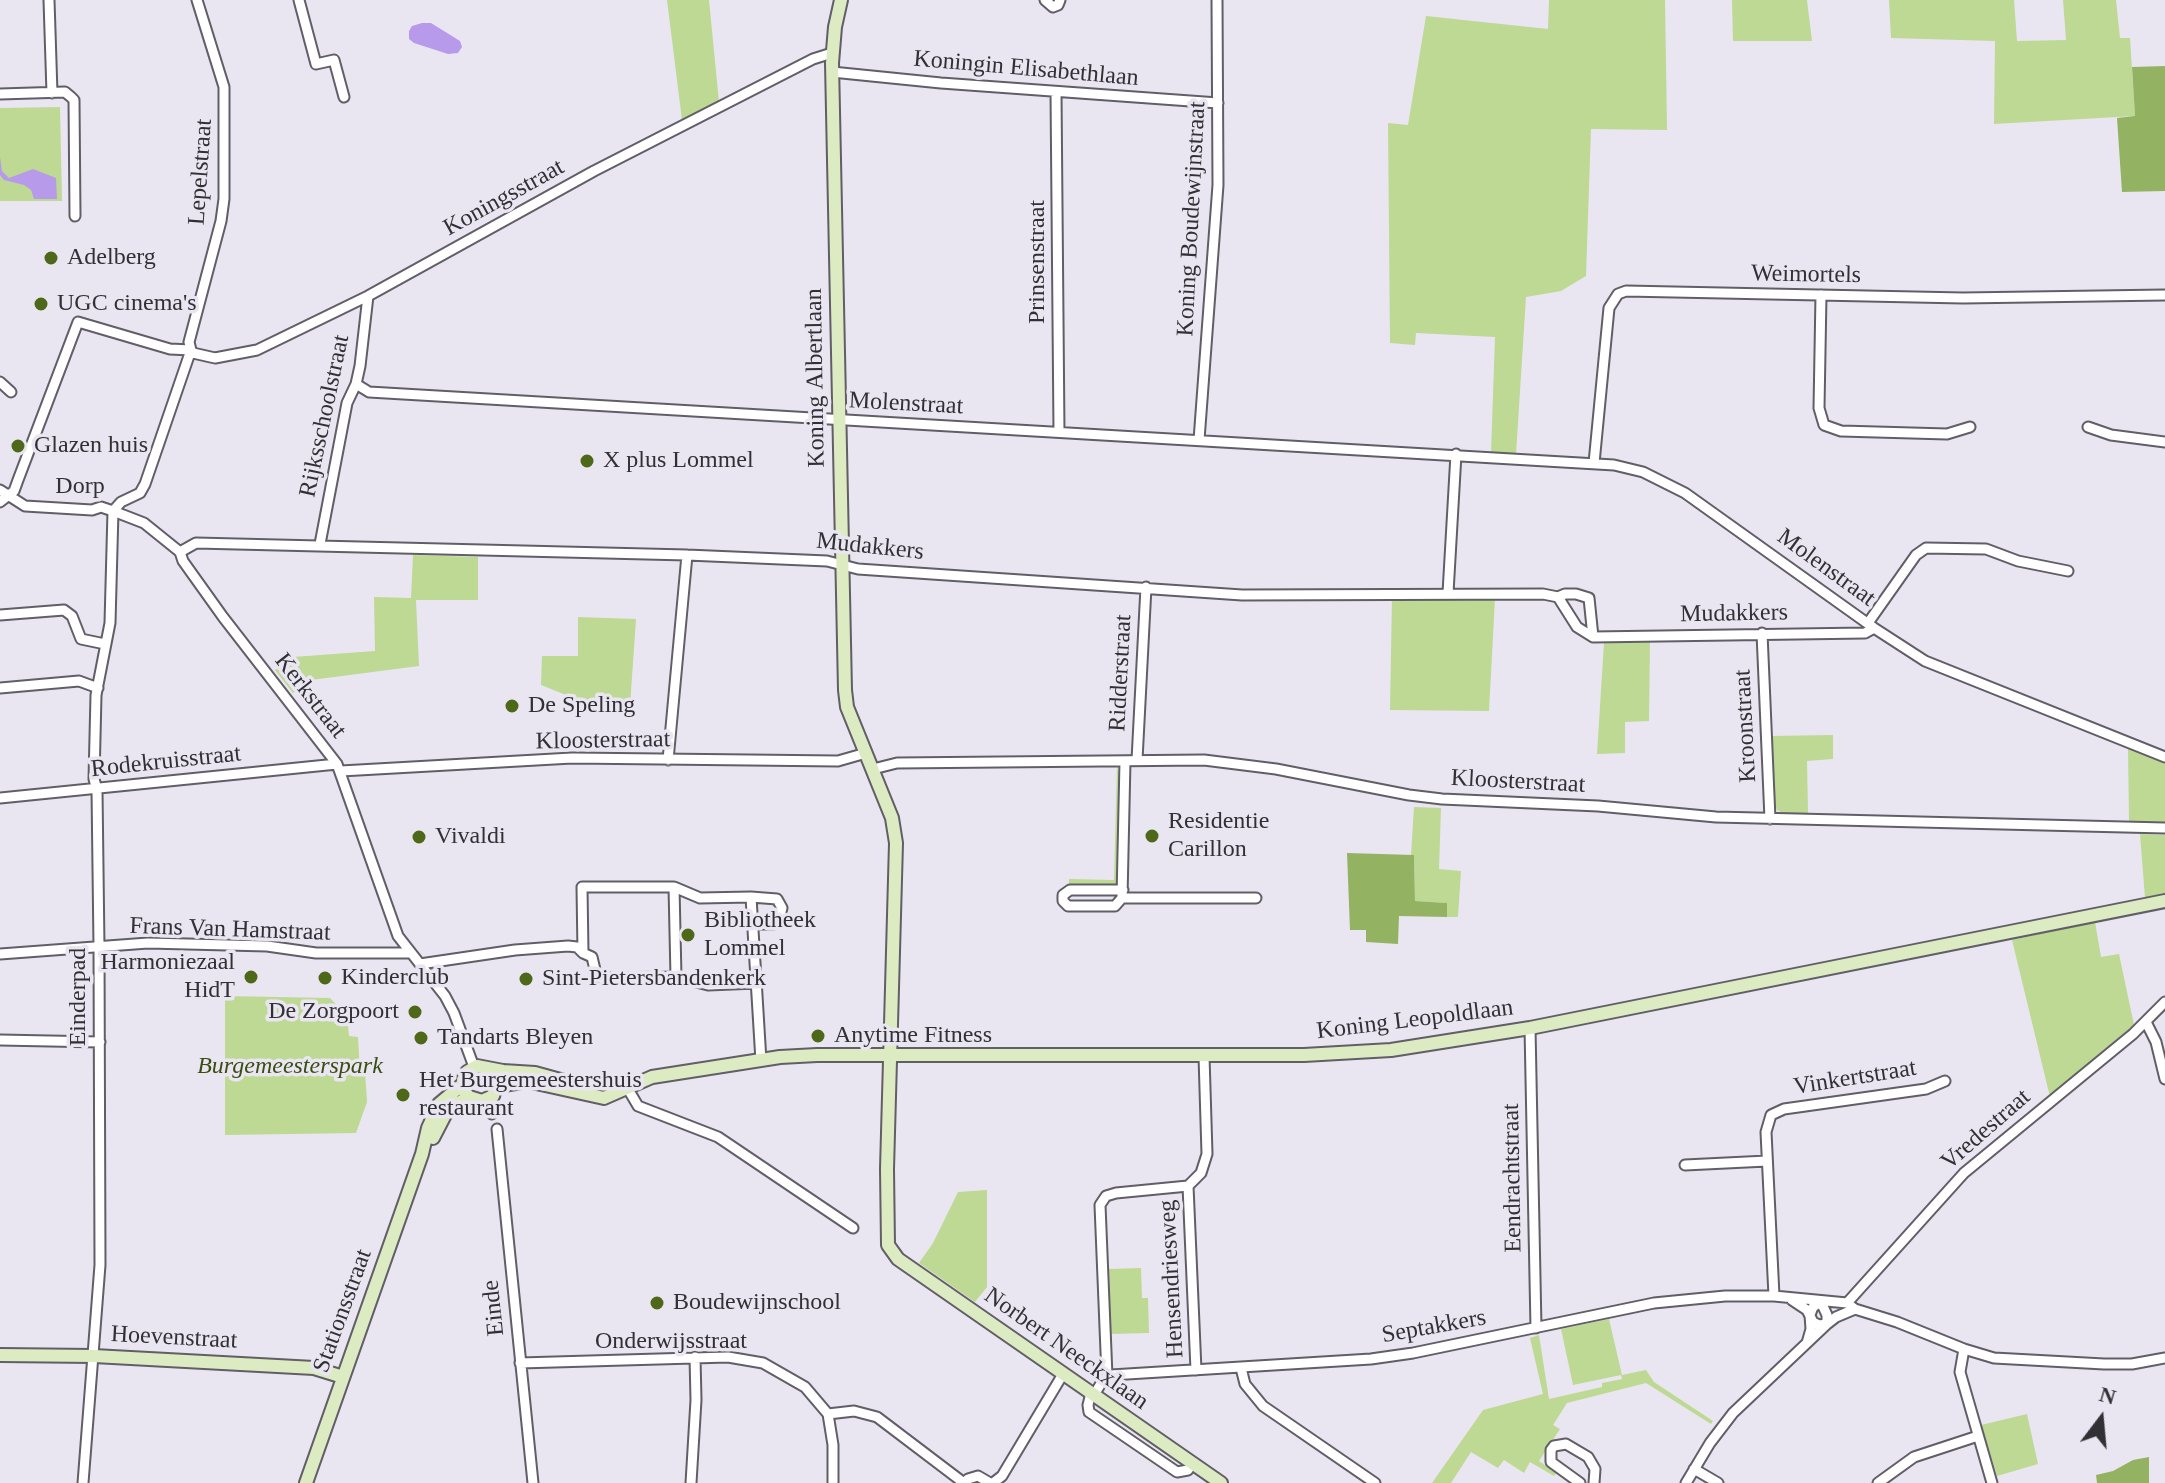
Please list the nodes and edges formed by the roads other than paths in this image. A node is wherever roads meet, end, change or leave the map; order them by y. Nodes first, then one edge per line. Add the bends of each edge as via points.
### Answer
1 (49, 0) edge
2 (197, 0) edge
3 (299, 0) edge
4 (841, 0) edge
5 (1045, 0) edge
6 (1060, 0) edge
7 (1217, 0) edge
8 (832, 53) junction
9 (832, 72) junction
10 (1056, 92) junction
11 (52, 93) junction
12 (0, 94) edge
13 (344, 97) dead end
14 (1218, 103) junction
15 (75, 216) dead end
16 (1821, 295) junction
17 (2165, 295) edge
18 (368, 296) junction
19 (191, 350) junction
20 (0, 382) edge
21 (356, 384) junction
22 (11, 392) dead end
23 (839, 420) junction
24 (1970, 427) dead end
25 (2088, 427) dead end
26 (1059, 432) junction
27 (1199, 440) junction
28 (2165, 442) edge
29 (1456, 454) junction
30 (1594, 463) junction
31 (145, 484) joint
32 (2, 496) edge
33 (113, 511) junction
34 (320, 544) junction
35 (180, 552) junction
36 (687, 555) junction
37 (843, 565) junction
38 (2068, 571) dead end
39 (1146, 587) junction
40 (1448, 593) junction
41 (1558, 597) junction
42 (0, 615) edge
43 (1871, 626) junction
44 (1762, 633) junction
45 (1593, 637) junction
46 (105, 644) junction
47 (0, 688) edge
48 (98, 688) junction
49 (866, 753) junction
50 (2165, 757) edge
51 (668, 760) junction
52 (1137, 760) junction
53 (1125, 761) junction
54 (339, 767) junction
55 (873, 769) junction
56 (97, 790) junction
57 (0, 798) edge
58 (1770, 819) junction
59 (2165, 828) edge
60 (674, 887) junction
61 (1122, 894) junction
62 (751, 897) junction
63 (1256, 898) dead end
64 (2165, 901) edge
65 (754, 924) junction
66 (99, 947) junction
67 (410, 953) junction
68 (583, 953) junction
69 (0, 954) edge
70 (420, 964) junction
71 (676, 977) junction
72 (757, 983) junction
73 (2165, 1002) edge
74 (2146, 1022) junction
75 (1530, 1028) junction
76 (0, 1040) edge
77 (100, 1042) junction
78 (891, 1055) junction
79 (1204, 1056) junction
80 (761, 1061) junction
81 (474, 1067) junction
82 (492, 1070) junction
83 (2165, 1079) edge
84 (548, 1081) junction
85 (1945, 1081) dead end
86 (463, 1084) junction
87 (498, 1086) junction
88 (621, 1091) junction
89 (469, 1097) junction
90 (489, 1099) junction
91 (492, 1114) dead end
92 (497, 1129) dead end
93 (422, 1154) junction
94 (1767, 1161) junction
95 (1685, 1165) dead end
96 (1188, 1186) junction
97 (853, 1228) dead end
98 (889, 1248) joint
99 (1774, 1296) junction
100 (1789, 1298) junction
101 (1821, 1302) junction
102 (1851, 1306) junction
103 (1810, 1315) junction
104 (1827, 1324) junction
105 (1536, 1328) junction
106 (1807, 1343) junction
107 (1964, 1349) junction
108 (0, 1355) edge
109 (94, 1356) junction
110 (695, 1357) junction
111 (2165, 1358) edge
112 (520, 1363) junction
113 (1241, 1368) junction
114 (1196, 1370) junction
115 (1063, 1374) junction
116 (1107, 1376) junction
117 (343, 1377) junction
118 (1092, 1394) junction
119 (828, 1414) junction
120 (1978, 1436) junction
121 (1694, 1469) junction
122 (83, 1483) edge
123 (306, 1483) edge
124 (533, 1483) edge
125 (691, 1483) edge
126 (833, 1483) edge
127 (964, 1483) edge
128 (992, 1483) edge
129 (1221, 1483) edge
130 (1375, 1483) edge
131 (1580, 1483) edge
132 (1594, 1483) edge
133 (1686, 1483) edge
134 (1718, 1483) edge
135 (1878, 1483) edge
136 (1992, 1483) edge

1 - 11 street
2 - 19 street, Lepelstraat via 224,87 226,140 221,221
3 - 13 street via 316,64 334,60
4 - 8 main road, Koning Albertlaan
5 - 6 street via 1053,7
7 - 14 street, Koning Boudewijnstraat
8 - 9 main road, Koning Albertlaan
8 - 18 street, Koningsstraat via 594,171
9 - 10 street, Koningin Elisabethlaan
9 - 23 main road, Koning Albertlaan
10 - 14 street, Koningin Elisabethlaan
10 - 26 street, Prinsenstraat
11 - 12 street
11 - 15 street via 65,92 74,100
14 - 27 street, Koning Boudewijnstraat via 1216,233
16 - 17 street, Weimortels
16 - 24 street via 1819,408 1824,425 1841,431 1947,434
16 - 30 street, Weimortels via 1618,294 1608,316
18 - 19 street, Koningsstraat via 257,350 215,358
18 - 21 street, Rijksschoolstraat
19 - 31 street, Lepelstraat
19 - 32 street, Koningsstraat via 170,349 78,322 24,467
20 - 22 street
21 - 23 street, Molenstraat via 369,392
21 - 34 street, Rijksschoolstraat via 347,403
23 - 26 street, Molenstraat
23 - 37 main road, Koning Albertlaan
25 - 28 street
26 - 27 street, Molenstraat
27 - 29 street, Molenstraat
29 - 30 street, Molenstraat
29 - 40 street
30 - 43 street, Molenstraat via 1643,472 1685,493
31 - 33 street, Dorp
32 - 33 street, Dorp via 25,506
33 - 35 street, Kerkstraat via 144,523
33 - 46 street, Einderpad
34 - 35 street, Mudakkers via 196,543
34 - 36 street, Mudakkers
35 - 54 street, Kerkstraat via 223,617
36 - 37 street, Mudakkers
36 - 51 street
37 - 39 street, Mudakkers
37 - 49 main road, Koning Albertlaan via 845,699
38 - 43 street via 1986,549 1926,548 1916,555
39 - 40 street, Mudakkers via 1242,595
39 - 52 street, Ridderstraat
40 - 41 street, Mudakkers
41 - 45 street via 1577,627
41 - 45 street, Mudakkers via 1589,598
42 - 46 street via 64,610 81,639
43 - 44 street, Mudakkers via 1865,633
43 - 50 street, Molenstraat via 1925,661
44 - 45 street, Mudakkers
44 - 58 street, Kroonstraat
46 - 48 street, Einderpad
47 - 48 street via 79,681
48 - 56 street, Einderpad
49 - 51 street, Kloosterstraat via 838,761
49 - 55 main road, Koning Albertlaan
51 - 54 street, Kloosterstraat via 572,758
52 - 53 street, Kloosterstraat
52 - 58 street, Kloosterstraat via 1252,765 1442,799
53 - 55 street, Kloosterstraat via 903,762
53 - 61 street
54 - 56 street, Rodekruisstraat
54 - 67 street, Kerkstraat via 382,898
55 - 78 main road, Koning Albertlaan via 896,843
56 - 57 street, Rodekruisstraat
56 - 66 street, Einderpad
58 - 59 street, Kloosterstraat
60 - 62 street via 700,898
60 - 68 street via 582,887
60 - 71 street
61 - 61 street via 1115,906 1068,906 1063,901 1070,890
61 - 63 street
62 - 65 street
62 - 65 street via 774,898 782,908 774,924
64 - 75 main road, Koning Leopoldlaan
65 - 72 street
66 - 67 street, Frans Van Hamstraat via 192,943 316,953
66 - 69 street, Frans Van Hamstraat
66 - 77 street, Einderpad
67 - 70 street, Kerkstraat
68 - 70 street via 568,946
68 - 71 street via 592,957 597,978
70 - 81 street, Kerkstraat via 454,1013
71 - 72 street via 708,985
72 - 80 street
73 - 74 street, Vredestraat
74 - 83 street
74 - 102 street, Vredestraat via 1964,1173
75 - 79 main road, Koning Leopoldlaan via 1391,1050
75 - 105 street, Eendrachtstraat
76 - 77 street
77 - 109 street, Einderpad via 100,1265
78 - 79 main road, Koning Leopoldlaan
78 - 80 main road, Koning Leopoldlaan
78 - 98 main road, Koning Albertlaan
79 - 96 street, Hensendriesweg via 1207,1160
80 - 88 main road, Koning Leopoldlaan via 652,1077
81 - 82 main road
81 - 86 main road
82 - 84 main road
82 - 87 main road
84 - 87 main road
84 - 88 main road
85 - 94 street, Vinkertstraat via 1926,1089 1776,1112 1768,1122
86 - 89 main road
86 - 93 main road, Stationsstraat via 439,1104
87 - 90 main road
88 - 97 street via 638,1106 718,1137
89 - 90 main road
89 - 93 main road, Stationsstraat via 448,1109
90 - 91 street
92 - 112 street, Einde
93 - 117 main road, Stationsstraat
94 - 95 street
94 - 99 street, Vinkertstraat
96 - 114 street, Hensendriesweg
96 - 116 street, Hensendriesweg via 1116,1193 1100,1205
98 - 115 main road, Norbert Neeckxlaan
99 - 100 street, Septakkers
99 - 105 street, Septakkers via 1683,1298
100 - 101 street, Septakkers
100 - 103 street
101 - 102 street, Septakkers
101 - 103 street
101 - 104 street
102 - 104 street
102 - 107 street, Septakkers
103 - 104 street via 1813,1322
103 - 106 street
104 - 106 street
105 - 113 street, Septakkers via 1385,1357
106 - 121 street via 1733,1413
107 - 111 street, Septakkers via 2027,1361 2132,1364
107 - 120 street via 1960,1372
108 - 109 main road, Hoevenstraat
109 - 117 main road, Hoevenstraat via 314,1368
109 - 122 street, Einderpad
110 - 112 street, Onderwijsstraat
110 - 119 street, Onderwijsstraat via 746,1358 776,1368 805,1387
110 - 125 street
112 - 124 street, Einde
113 - 114 street, Septakkers
113 - 130 street via 1245,1384 1263,1406
114 - 116 street, Septakkers
115 - 118 main road, Norbert Neeckxlaan
115 - 128 street via 1002,1476
116 - 118 street
117 - 123 main road, Stationsstraat
118 - 129 main road, Norbert Neeckxlaan
119 - 126 street
119 - 127 street via 854,1411 877,1417
120 - 135 street via 1914,1457
120 - 136 street
121 - 133 street
121 - 134 street
127 - 128 street via 978,1476
131 - 132 street via 1551,1462 1554,1446 1566,1444 1588,1457 1595,1469

